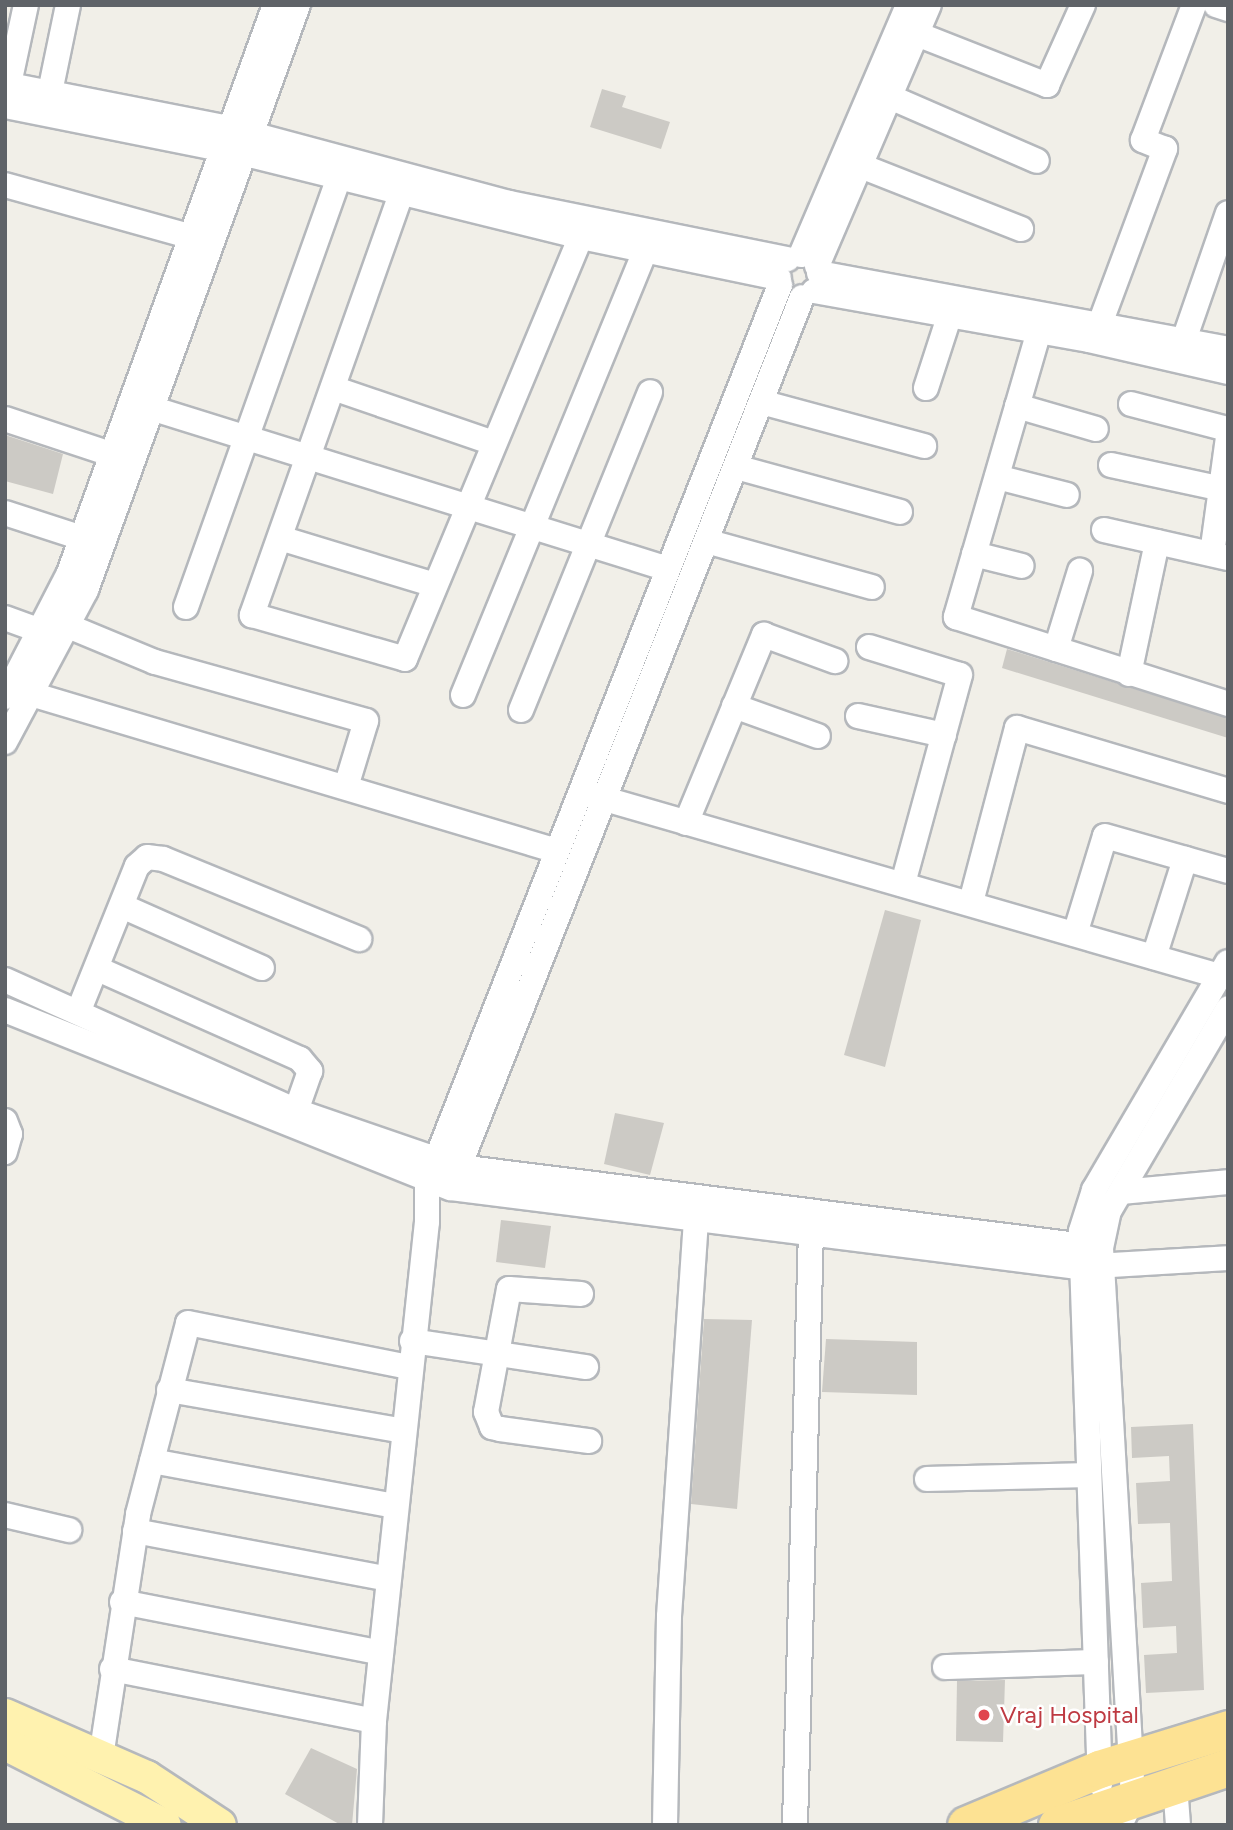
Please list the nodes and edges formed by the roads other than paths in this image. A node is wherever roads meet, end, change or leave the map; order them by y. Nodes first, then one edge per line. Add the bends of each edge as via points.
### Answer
1 (26, 5) edge
2 (68, 5) edge
3 (275, 5) edge
4 (298, 5) edge
5 (908, 5) edge
6 (929, 5) edge
7 (1083, 5) edge
8 (1194, 5) edge
9 (1216, 5) edge
10 (1228, 9) edge
11 (917, 34) junction
12 (6, 91) edge
13 (50, 92) junction
14 (890, 97) junction
15 (238, 142) junction
16 (1037, 161) dead end
17 (861, 166) junction
18 (338, 179) junction
19 (5, 186) edge
20 (401, 194) junction
21 (1228, 214) edge
22 (1021, 229) dead end
23 (192, 237) junction
24 (581, 237) junction
25 (646, 249) junction
26 (800, 275) junction
27 (950, 314) junction
28 (1101, 321) junction
29 (1039, 331) junction
30 (1184, 340) junction
31 (1228, 349) edge
32 (1228, 373) edge
33 (333, 388) junction
34 (926, 388) dead end
35 (650, 392) dead end
36 (761, 402) junction
37 (1131, 404) dead end
38 (143, 405) junction
39 (1017, 406) junction
40 (5, 419) edge
41 (1096, 429) dead end
42 (1228, 429) edge
43 (246, 433) junction
44 (1228, 438) edge
45 (494, 443) junction
46 (924, 446) dead end
47 (311, 454) junction
48 (113, 455) junction
49 (1111, 466) dead end
50 (736, 467) junction
51 (997, 477) junction
52 (1224, 489) edge
53 (1067, 495) dead end
54 (468, 504) junction
55 (900, 512) dead end
56 (5, 513) edge
57 (531, 523) junction
58 (1104, 530) dead end
59 (82, 538) junction
60 (280, 538) junction
61 (706, 541) junction
62 (1157, 542) junction
63 (588, 543) junction
64 (974, 554) junction
65 (1220, 556) edge
66 (1022, 566) dead end
67 (668, 569) junction
68 (1080, 570) dead end
69 (435, 586) junction
70 (872, 587) dead end
71 (186, 607) dead end
72 (5, 618) edge
73 (68, 626) junction
74 (41, 631) junction
75 (869, 647) dead end
76 (1056, 649) junction
77 (835, 661) dead end
78 (1129, 674) junction
79 (31, 694) junction
80 (463, 695) dead end
81 (5, 697) edge
82 (1228, 704) edge
83 (734, 706) junction
84 (521, 710) dead end
85 (858, 716) dead end
86 (944, 735) junction
87 (818, 736) dead end
88 (5, 742) edge
89 (346, 786) junction
90 (1228, 791) edge
91 (580, 792) junction
92 (605, 799) junction
93 (686, 822) junction
94 (557, 851) junction
95 (1185, 859) junction
96 (1228, 872) edge
97 (904, 884) junction
98 (971, 902) junction
99 (122, 906) junction
100 (1075, 934) junction
101 (359, 939) dead end
102 (1154, 957) junction
103 (262, 968) dead end
104 (98, 969) junction
105 (1224, 969) edge
106 (5, 980) edge
107 (1228, 1007) edge
108 (5, 1010) edge
109 (79, 1010) junction
110 (296, 1111) junction
111 (5, 1121) edge
112 (5, 1152) edge
113 (443, 1175) junction
114 (1228, 1182) edge
115 (1121, 1192) junction
116 (656, 1201) junction
117 (696, 1216) junction
118 (811, 1229) junction
119 (1090, 1257) junction
120 (1228, 1258) edge
121 (581, 1294) dead end
122 (412, 1341) junction
123 (494, 1351) junction
124 (409, 1367) junction
125 (586, 1367) dead end
126 (169, 1390) junction
127 (402, 1431) junction
128 (589, 1441) dead end
129 (152, 1461) junction
130 (1088, 1475) junction
131 (927, 1479) dead end
132 (395, 1506) junction
133 (5, 1516) edge
134 (69, 1530) dead end
135 (135, 1531) junction
136 (388, 1579) junction
137 (122, 1602) junction
138 (381, 1653) junction
139 (1096, 1662) junction
140 (945, 1667) dead end
141 (112, 1669) junction
142 (5, 1715) edge
143 (374, 1721) junction
144 (1228, 1729) edge
145 (5, 1744) edge
146 (101, 1757) junction
147 (1115, 1764) junction
148 (1228, 1767) edge
149 (1175, 1785) junction
150 (1115, 1814) edge
151 (166, 1825) edge
152 (220, 1825) edge
153 (370, 1825) edge
154 (665, 1825) edge
155 (795, 1825) edge
156 (966, 1825) edge
157 (1057, 1825) edge
158 (1178, 1825) edge

1 - 12 street
2 - 13 street
3 - 15 street
4 - 15 street
5 - 26 street
6 - 11 street
7 - 11 street via 1047,85
8 - 28 street via 1143,140 1165,149
9 - 10 street
11 - 14 street
12 - 13 street
12 - 15 street
13 - 15 street
14 - 16 street
14 - 17 street
15 - 18 street
15 - 23 street
15 - 26 street
15 - 38 street
17 - 22 street
17 - 26 street
18 - 20 street
18 - 43 street
19 - 23 street
20 - 24 street
20 - 33 street
21 - 30 street
23 - 38 street
24 - 25 street
24 - 45 street
25 - 26 street
25 - 57 street
26 - 27 street
26 - 28 street
26 - 36 street
26 - 67 street
27 - 29 street
27 - 34 street
28 - 30 street
29 - 32 street
29 - 39 street
30 - 31 street
33 - 45 street
33 - 47 street
35 - 63 street
36 - 46 street
36 - 50 street
37 - 42 street
38 - 43 street
38 - 48 street
38 - 73 street
39 - 41 street
39 - 51 street
40 - 48 street
43 - 47 street
43 - 71 street
44 - 52 street
45 - 54 street
47 - 54 street
47 - 60 street
48 - 59 street
49 - 52 street
50 - 55 street
50 - 61 street
51 - 53 street
51 - 64 street
52 - 65 street
54 - 57 street
54 - 69 street
56 - 59 street
57 - 63 street
57 - 80 street
58 - 62 street
59 - 74 street
60 - 69 street
60 - 69 street via 252,615 405,659
61 - 70 street
61 - 92 street
62 - 65 street
62 - 78 street
63 - 67 street
63 - 84 street
64 - 66 street
64 - 76 street via 956,617
67 - 91 street
68 - 76 street
72 - 74 street
73 - 79 street
73 - 89 street via 155,662 366,721
74 - 81 street
75 - 86 street via 960,674
76 - 78 street
77 - 83 street via 764,635
78 - 82 street
79 - 88 street
79 - 89 street
83 - 87 street
83 - 93 street
85 - 86 street
86 - 97 street
89 - 94 street
90 - 98 street via 1017,728
91 - 92 street
91 - 94 street
92 - 93 street
92 - 113 street
93 - 97 street
94 - 113 street
95 - 96 street
95 - 100 street via 1105,836
95 - 102 street
97 - 98 street
98 - 100 street
99 - 101 street via 137,866 154,858
99 - 103 street
99 - 104 street
100 - 102 street
102 - 105 street
104 - 109 street
104 - 110 street via 300,1059 310,1071
105 - 119 street via 1094,1190
106 - 109 street
107 - 115 street
108 - 113 street
109 - 110 street
110 - 113 street
111 - 112 street via 10,1134
113 - 116 street
113 - 122 street via 427,1222
114 - 115 street
115 - 119 street via 1108,1211
116 - 117 street
116 - 119 street
117 - 118 street
117 - 154 street via 669,1616
118 - 119 street
118 - 155 street
119 - 120 street
119 - 130 street
119 - 147 street
121 - 123 street via 509,1289
122 - 123 street
122 - 124 street
123 - 125 street
123 - 128 street via 486,1412 492,1427
124 - 126 street via 188,1323
124 - 127 street
126 - 127 street
126 - 129 street
127 - 132 street
129 - 132 street
129 - 135 street
130 - 131 street
130 - 139 street
132 - 136 street
133 - 134 street
135 - 136 street
135 - 137 street
136 - 138 street
137 - 138 street
137 - 141 street
138 - 143 street
139 - 140 street
139 - 147 street
141 - 143 street
141 - 146 street
142 - 146 main road
143 - 153 street
144 - 147 highway
145 - 151 main road
146 - 152 main road via 169,1788
147 - 150 street
147 - 150 street
147 - 156 highway
148 - 149 highway
149 - 150 highway
149 - 158 street
150 - 157 highway

